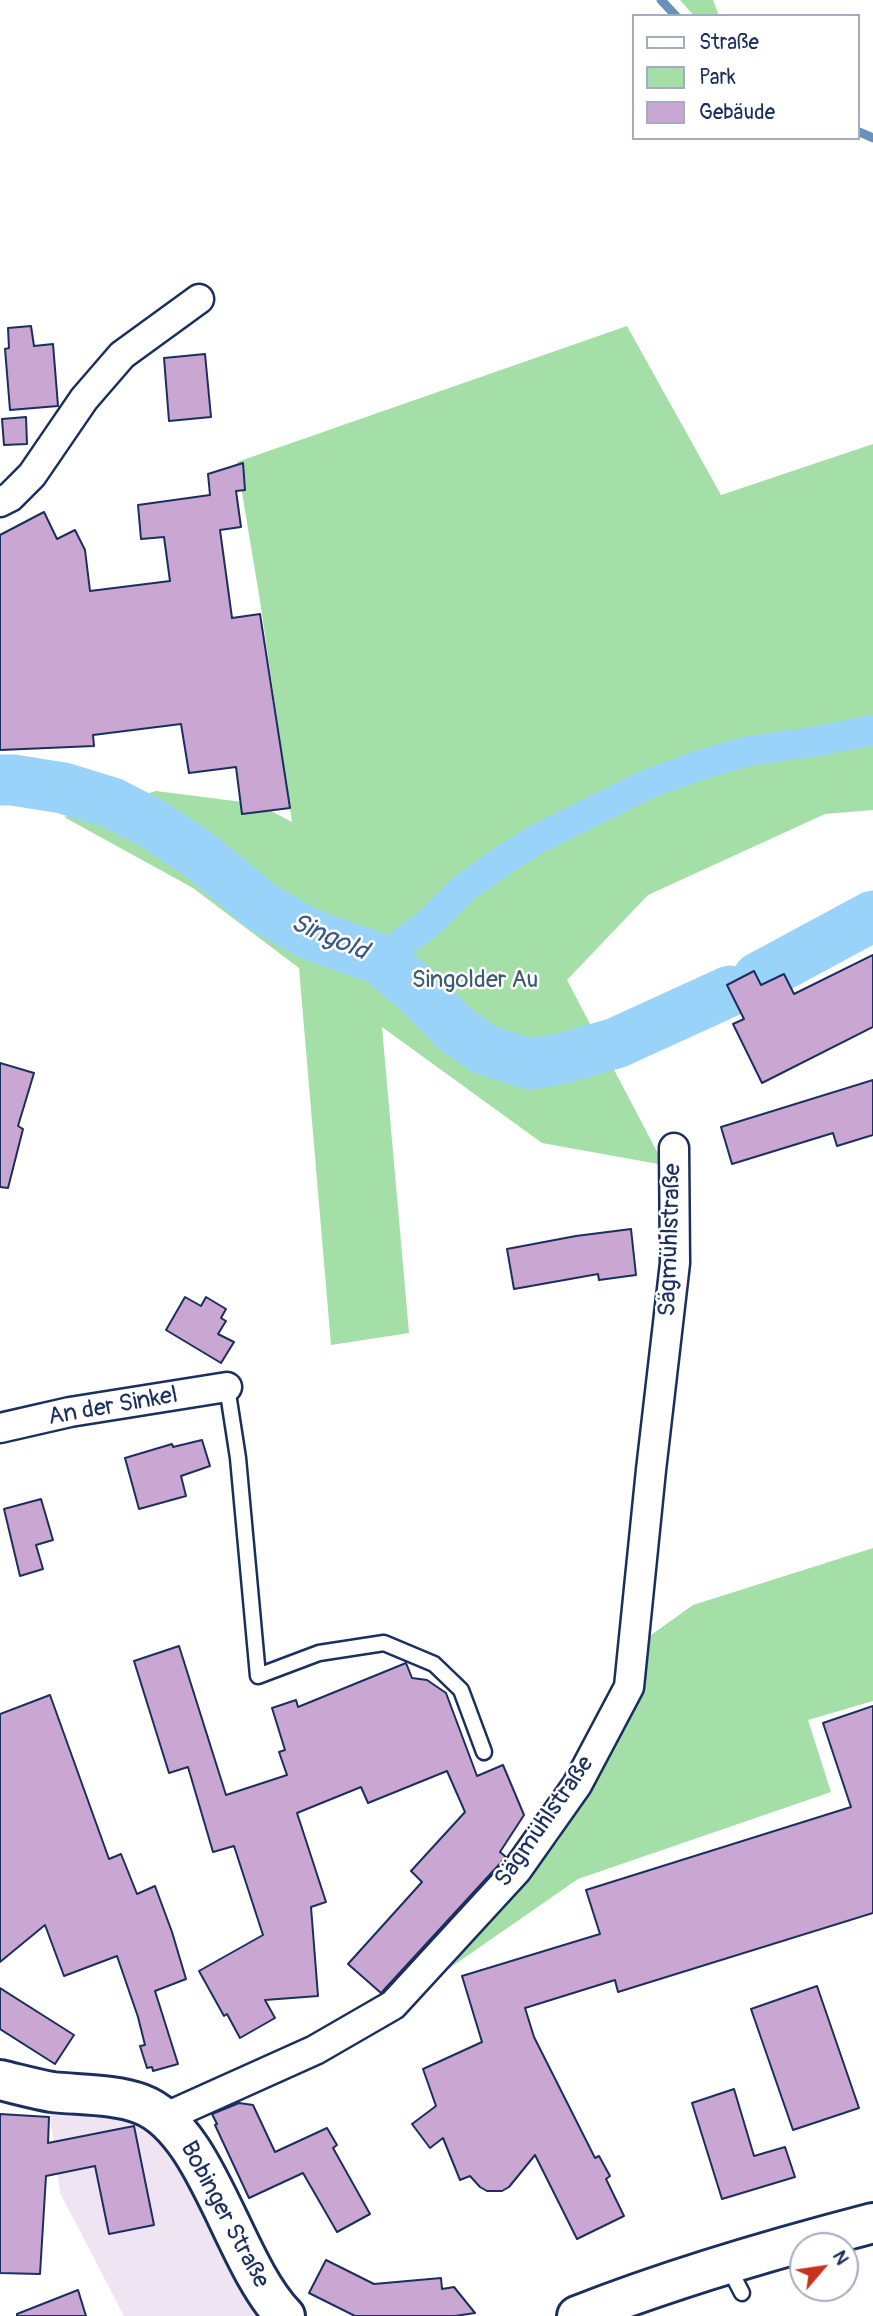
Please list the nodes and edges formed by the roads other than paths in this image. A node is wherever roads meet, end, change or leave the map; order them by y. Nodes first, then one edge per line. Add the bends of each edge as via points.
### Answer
1 (199, 299) dead end
2 (0, 502) edge
3 (674, 1148) dead end
4 (227, 1387) joint
5 (0, 1428) edge
6 (484, 1752) dead end
7 (0, 2080) edge
8 (166, 2117) junction
9 (873, 2223) edge
10 (285, 2316) edge
11 (577, 2316) edge

1 - 2 street via 122,355 84,399 32,475
3 - 8 street, Sägmühlstraße via 675,1263 629,1687 577,1785 517,1870 393,2005 316,2050
4 - 5 street, An der Sinkel
4 - 6 lane via 258,1676 319,1653 384,1643 434,1664 461,1690
7 - 8 main road, Bobinger Straße via 139,2103
8 - 10 main road, Bobinger Straße via 194,2155 253,2272
9 - 11 main road via 734,2279 622,2298

